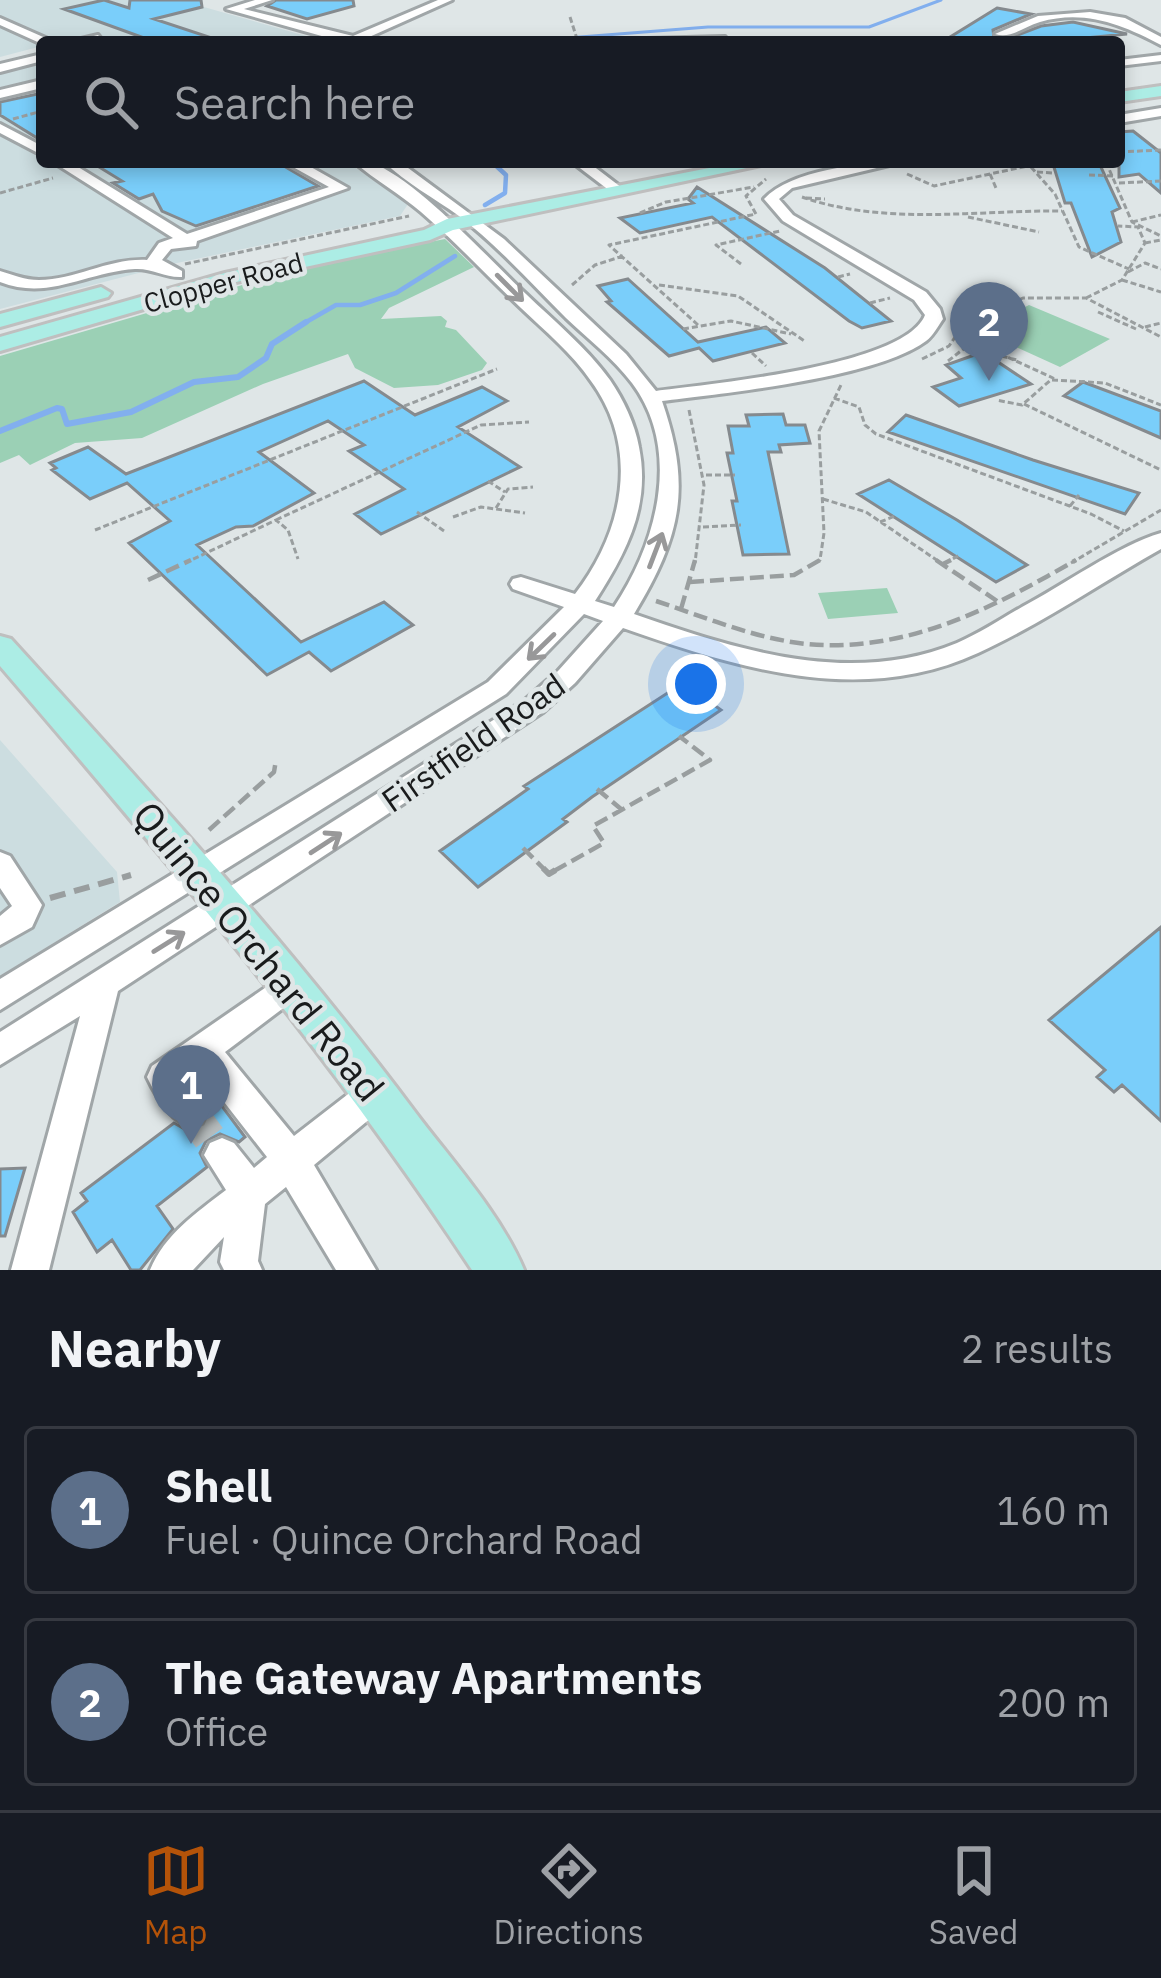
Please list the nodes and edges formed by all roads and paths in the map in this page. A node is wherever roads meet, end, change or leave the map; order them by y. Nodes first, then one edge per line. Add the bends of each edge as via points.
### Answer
1 (266, 0) edge
2 (447, 0) edge
3 (712, 0) edge
4 (727, 4) dead end
5 (570, 17) dead end
6 (0, 21) edge
7 (1000, 34) dead end
8 (0, 35) edge
9 (333, 36) edge
10 (364, 36) edge
11 (576, 36) edge
12 (1161, 42) edge
13 (36, 47) edge
14 (36, 49) edge
15 (36, 53) edge
16 (1161, 58) edge
17 (1125, 62) edge
18 (0, 64) edge
19 (36, 85) edge
20 (1161, 91) edge
21 (0, 94) edge
22 (1125, 96) edge
23 (1161, 112) edge
24 (36, 113) edge
25 (1125, 118) edge
26 (0, 125) edge
27 (1133, 146) dead end
28 (36, 147) edge
29 (1161, 150) edge
30 (1140, 151) junction
31 (1125, 152) edge
32 (1153, 158) dead end
33 (69, 168) edge
34 (303, 168) edge
35 (369, 168) edge
36 (399, 168) edge
37 (587, 168) edge
38 (874, 168) edge
39 (902, 168) edge
40 (1019, 168) edge
41 (1031, 168) edge
42 (1110, 168) edge
43 (766, 170) edge
44 (75, 172) junction
45 (1036, 172) junction
46 (1053, 173) dead end
47 (990, 174) junction
48 (1089, 175) dead end
49 (1115, 176) junction
50 (1161, 181) edge
51 (1118, 183) junction
52 (936, 185) junction
53 (754, 187) junction
54 (996, 188) dead end
55 (619, 191) junction
56 (0, 193) edge
57 (939, 193) dead end
58 (824, 199) dead end
59 (1116, 199) dead end
60 (1126, 200) junction
61 (1001, 202) dead end
62 (1004, 210) junction
63 (416, 211) dead end
64 (1062, 211) junction
65 (640, 213) dead end
66 (1130, 213) junction
67 (957, 214) junction
68 (1161, 215) edge
69 (1149, 218) junction
70 (472, 220) junction
71 (1132, 222) junction
72 (1067, 223) junction
73 (1079, 224) dead end
74 (447, 225) junction
75 (1118, 226) dead end
76 (1138, 227) junction
77 (784, 230) dead end
78 (1039, 232) dead end
79 (1161, 238) edge
80 (189, 242) junction
81 (1145, 243) junction
82 (623, 256) junction
83 (741, 264) dead end
84 (842, 264) dead end
85 (1161, 269) edge
86 (1128, 270) junction
87 (159, 272) junction
88 (856, 273) dead end
89 (0, 276) edge
90 (1122, 280) junction
91 (657, 284) dead end
92 (876, 285) dead end
93 (566, 290) dead end
94 (1161, 292) edge
95 (1085, 298) junction
96 (870, 303) dead end
97 (1098, 312) dead end
98 (1126, 316) junction
99 (0, 321) edge
100 (1118, 321) junction
101 (1161, 323) edge
102 (698, 325) junction
103 (55, 327) junction
104 (1145, 327) junction
105 (683, 329) dead end
106 (1136, 329) dead end
107 (959, 335) junction
108 (1161, 337) edge
109 (974, 340) junction
110 (806, 342) junction
111 (0, 344) edge
112 (814, 347) dead end
113 (1021, 349) dead end
114 (1000, 352) junction
115 (752, 353) dead end
116 (936, 353) junction
117 (1009, 356) junction
118 (922, 359) dead end
119 (1017, 360) junction
120 (490, 362) dead end
121 (496, 369) dead end
122 (743, 370) dead end
123 (481, 373) junction
124 (1052, 380) junction
125 (829, 384) dead end
126 (651, 397) junction
127 (834, 398) junction
128 (996, 400) dead end
129 (1024, 404) junction
130 (1161, 405) edge
131 (705, 406) dead end
132 (529, 422) dead end
133 (929, 445) dead end
134 (923, 452) junction
135 (1002, 470) dead end
136 (1161, 470) edge
137 (706, 475) junction
138 (735, 475) dead end
139 (994, 478) junction
140 (488, 481) dead end
141 (533, 488) dead end
142 (505, 492) junction
143 (1079, 495) dead end
144 (823, 499) junction
145 (1070, 506) junction
146 (496, 509) junction
147 (1161, 511) edge
148 (417, 512) dead end
149 (525, 513) dead end
150 (895, 516) dead end
151 (453, 517) dead end
152 (276, 520) junction
153 (880, 522) junction
154 (741, 525) dead end
155 (703, 526) junction
156 (95, 530) dead end
157 (444, 531) dead end
158 (1124, 531) junction
159 (1161, 540) edge
160 (960, 555) dead end
161 (298, 559) dead end
162 (943, 564) junction
163 (148, 580) dead end
164 (690, 582) junction
165 (521, 584) dead end
166 (997, 601) junction
167 (582, 603) junction
168 (681, 609) junction
169 (630, 619) junction
170 (0, 646) edge
171 (679, 736) dead end
172 (276, 760) dead end
173 (597, 789) dead end
174 (621, 809) junction
175 (209, 830) dead end
176 (523, 848) dead end
177 (0, 864) edge
178 (131, 875) dead end
179 (214, 890) junction
180 (27, 905) junction
181 (0, 932) edge
182 (104, 984) junction
183 (291, 984) junction
184 (0, 996) edge
185 (203, 1048) junction
186 (0, 1051) edge
187 (376, 1092) junction
188 (190, 1111) tunnel mouth
189 (223, 1155) tunnel mouth
190 (290, 1159) junction
191 (249, 1191) junction
192 (30, 1270) edge
193 (170, 1270) edge
194 (243, 1270) edge
195 (357, 1270) edge
196 (500, 1270) edge

1 - 9 street via 231,9
2 - 10 street
3 - 4 street
5 - 11 path
6 - 13 street
7 - 12 street via 1093,17 1138,25
8 - 14 street
15 - 18 street
16 - 17 street
19 - 21 street
20 - 22 main road
23 - 25 street
24 - 26 path
26 - 28 street
27 - 30 path
29 - 30 path
30 - 31 path
30 - 32 path
33 - 44 street
34 - 80 street via 341,188
35 - 74 street, Firstfield Road
36 - 70 street, Firstfield Road
37 - 55 street
38 - 126 street via 787,185 770,199 788,218 920,296 934,311 930,329 893,351 795,377
39 - 52 path
40 - 47 path
41 - 45 path
42 - 49 path
43 - 53 path
43 - 55 main road, Clopper Road
44 - 56 path
44 - 80 street
45 - 46 path
45 - 64 path
47 - 52 path
47 - 54 path
48 - 49 path
49 - 51 path
50 - 51 path
51 - 60 path
52 - 57 path
53 - 65 path
53 - 82 path via 746,200 756,214 609,245
55 - 70 main road, Clopper Road
58 - 67 path via 803,195 824,206
59 - 60 path
60 - 66 path
61 - 62 path
62 - 64 path
62 - 67 path
63 - 87 path
64 - 72 path
66 - 69 path
66 - 71 path
67 - 78 path
68 - 69 path
69 - 71 path
70 - 74 main road, Clopper Road
70 - 126 street, Firstfield Road
71 - 76 path
72 - 73 path
72 - 86 path via 1078,247
74 - 87 main road, Clopper Road via 398,226
74 - 103 main road, Clopper Road
74 -> 167 street, Firstfield Road via 614,402 633,493 614,557
75 - 76 path
76 - 79 path
76 - 81 path
77 - 83 path via 716,245
79 - 81 path
80 - 87 street via 157,251
81 - 86 path
82 - 93 path via 595,265
82 - 102 path
84 - 88 path
85 - 86 path via 1145,263
86 - 90 path
87 - 89 street via 34,292
87 - 99 main road, Clopper Road
87 - 103 main road via 139,296
90 - 94 path
90 - 95 path
91 - 110 path via 738,296
92 - 96 path via 896,296
95 - 98 path
95 - 107 path via 1023,298 964,324
97 - 100 path
98 - 100 path
98 - 104 path
100 - 106 path
101 - 104 path
102 - 105 path
102 - 110 path via 741,322
103 - 111 main road, Clopper Road
104 - 108 path
107 - 109 path
107 - 116 path
109 - 114 path
109 - 116 path via 950,362
110 - 112 path
113 - 117 path
114 - 117 path
114 - 119 path
115 - 122 path via 766,366
116 - 118 path
117 - 119 path
119 - 124 path
120 - 123 path
121 - 123 path
123 - 156 path
124 - 129 path
124 - 130 path via 1089,380
125 - 127 path via 843,380
169 -> 126 street, Firstfield Road via 669,509 669,453
127 - 134 path via 859,407 871,431
127 - 144 path via 818,430
128 - 129 path
129 - 136 path
131 - 137 path via 688,408
132 - 152 path via 481,425
133 - 134 path
134 - 139 path
135 - 139 path
137 - 138 path
137 - 155 path
139 - 145 path
140 - 142 path
141 - 142 path
142 - 146 path
143 - 145 path
144 - 153 path
144 - 164 path via 822,554 806,572
145 - 158 path
146 - 149 path
146 - 151 path
147 - 158 path
148 - 157 path
150 - 153 path
152 - 161 path
152 - 163 path
153 - 162 path
154 - 155 path
155 - 164 path
158 - 166 path
159 - 169 street via 970,647 898,669 792,666
160 - 162 path
162 - 166 path
164 - 168 path
165 - 167 street
166 - 168 path via 923,636 864,646 783,640
167 - 169 street
167 -> 179 street, Firstfield Road via 497,688
168 - 169 path via 652,600
179 -> 169 street, Firstfield Road via 533,706
170 - 179 main road, Quince Orchard Road
171 - 174 path via 710,760
172 - 175 path via 274,772
173 - 174 path
174 - 176 path via 593,826 604,843 550,874
177 - 180 street
178 - 180 path
182 -> 179 street, Firstfield Road
179 - 183 main road, Quince Orchard Road
179 - 184 street, Firstfield Road
180 - 181 street
182 - 186 street, Firstfield Road
182 - 192 street
183 - 185 street
183 - 187 main road, Quince Orchard Road
185 - 188 street via 164,1077
185 - 190 street
187 - 190 street
187 - 196 main road, Quince Orchard Road
189 - 191 street
190 - 191 street
190 - 195 street
191 - 193 street
191 - 194 street

